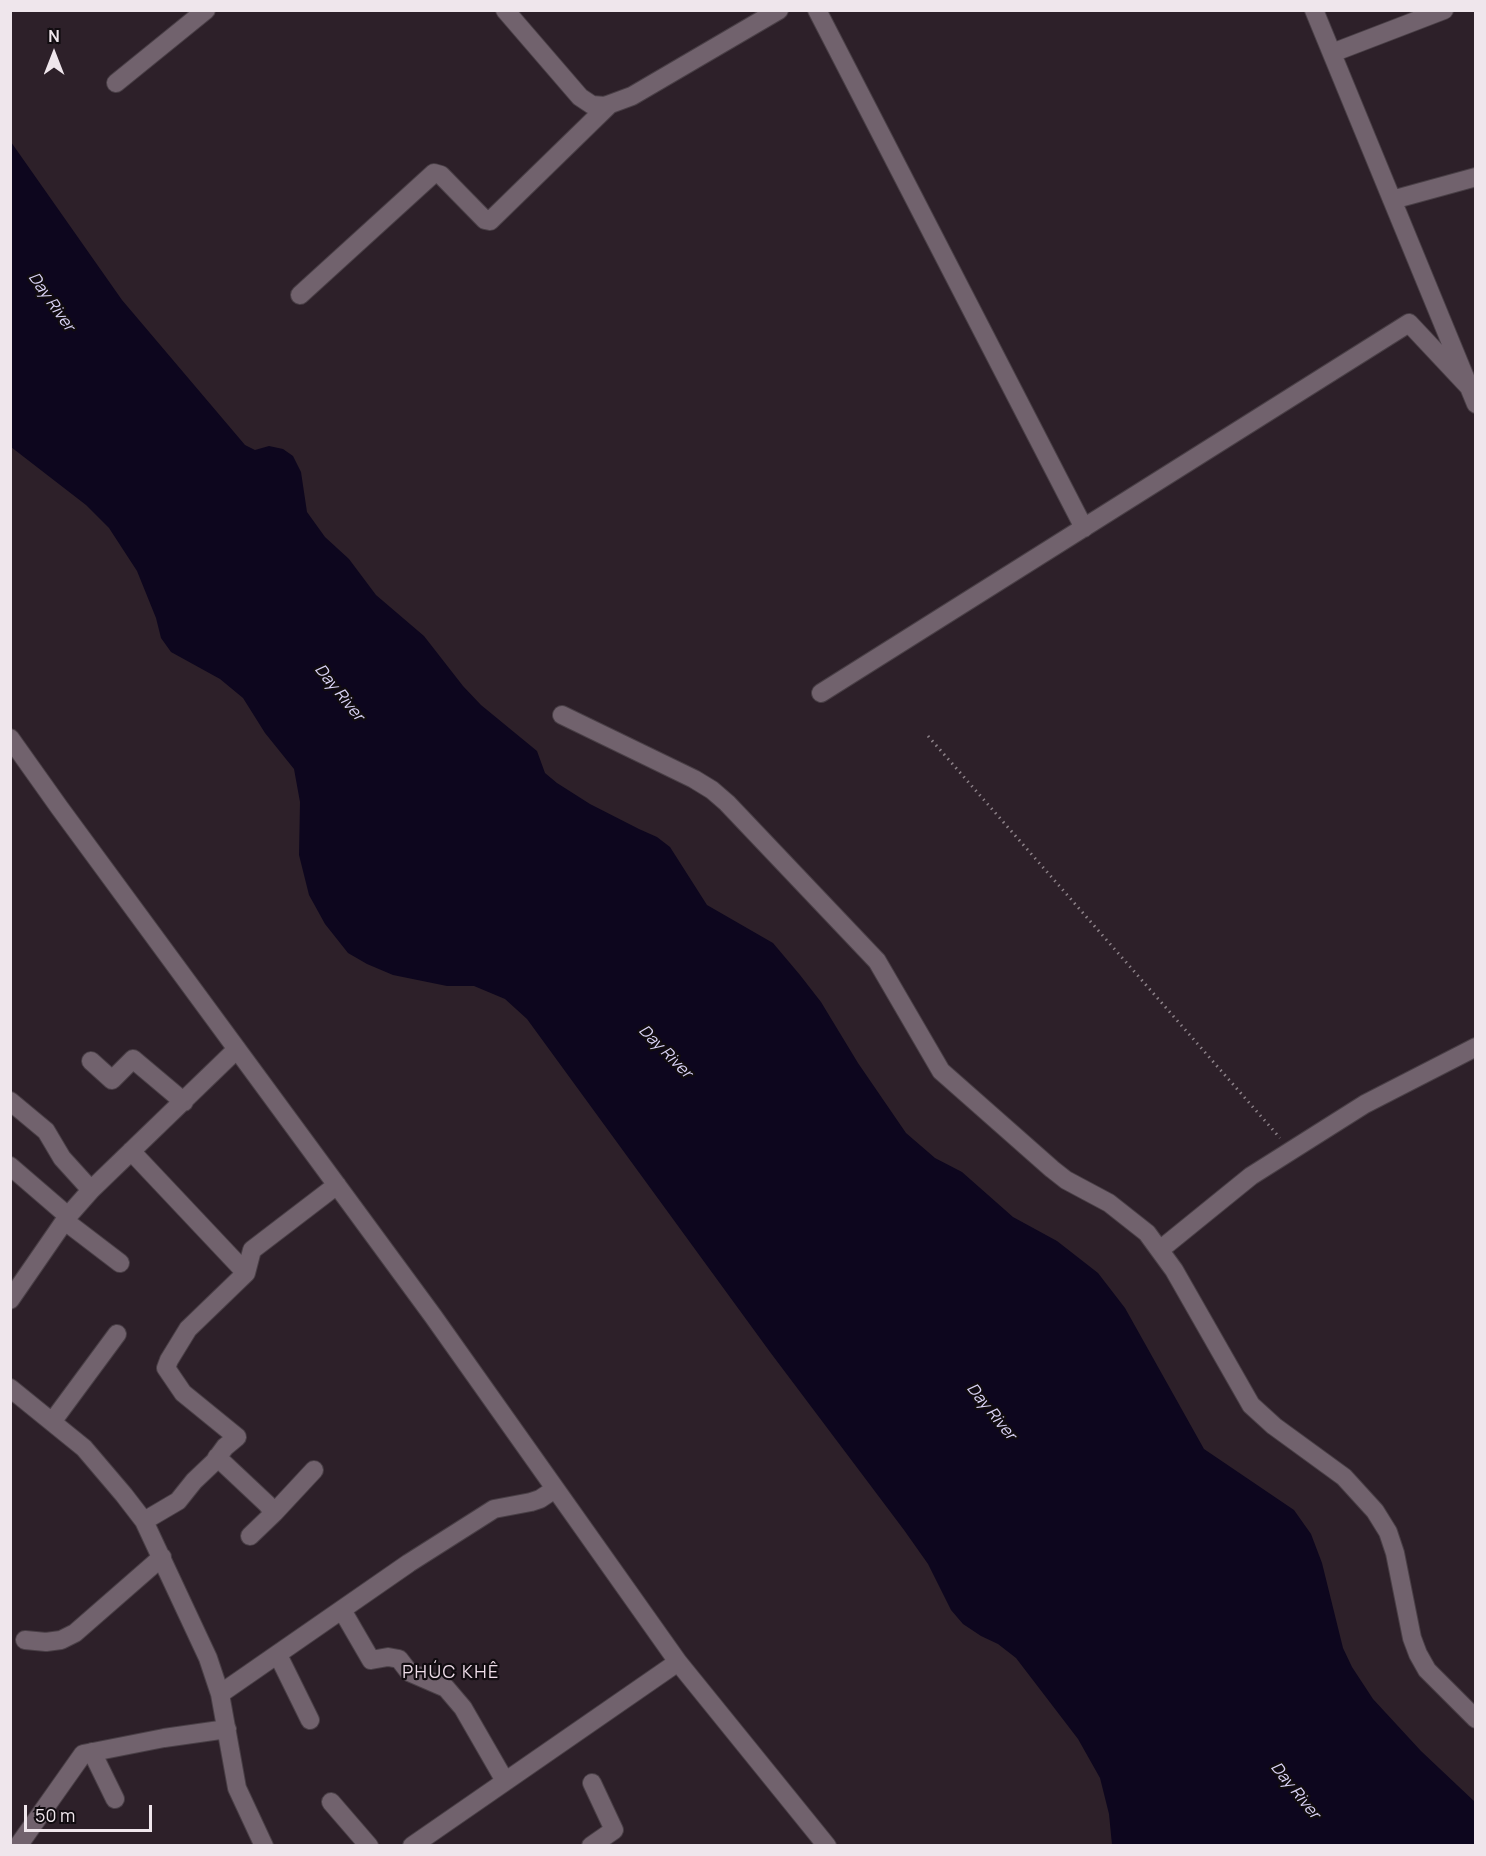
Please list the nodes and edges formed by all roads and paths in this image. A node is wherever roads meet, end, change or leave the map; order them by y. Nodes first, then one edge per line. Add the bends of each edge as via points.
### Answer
1 (206, 10) edge
2 (505, 10) edge
3 (779, 10) edge
4 (816, 10) edge
5 (1314, 10) edge
6 (1444, 10) edge
7 (1332, 53) junction
8 (116, 83) dead end
9 (609, 105) junction
10 (1476, 177) edge
11 (1392, 200) junction
12 (300, 295) dead end
13 (1472, 395) edge
14 (1084, 528) junction
15 (821, 693) dead end
16 (562, 715) dead end
17 (928, 736) dead end
18 (10, 738) edge
19 (1476, 1047) edge
20 (237, 1049) junction
21 (91, 1061) dead end
22 (10, 1101) edge
23 (184, 1102) junction
24 (131, 1151) junction
25 (1291, 1151) junction
26 (10, 1166) edge
27 (337, 1185) junction
28 (91, 1190) junction
29 (67, 1219) junction
30 (1161, 1249) junction
31 (120, 1263) dead end
32 (246, 1273) junction
33 (10, 1300) edge
34 (117, 1334) dead end
35 (10, 1388) edge
36 (52, 1422) junction
37 (217, 1457) junction
38 (314, 1470) dead end
39 (555, 1489) junction
40 (274, 1513) junction
41 (144, 1521) junction
42 (249, 1536) dead end
43 (162, 1557) junction
44 (342, 1610) junction
45 (25, 1640) dead end
46 (278, 1655) junction
47 (678, 1662) junction
48 (220, 1694) junction
49 (1476, 1719) edge
50 (309, 1720) dead end
51 (227, 1730) junction
52 (92, 1752) junction
53 (505, 1781) junction
54 (592, 1784) dead end
55 (115, 1799) dead end
56 (332, 1802) dead end
57 (18, 1845) edge
58 (264, 1845) edge
59 (369, 1845) edge
60 (412, 1845) edge
61 (591, 1845) edge
62 (827, 1845) edge

1 - 8 street
2 - 9 street via 580,97 592,105
3 - 9 street via 632,96
4 - 14 street
5 - 7 street
6 - 7 street
7 - 11 street
9 - 12 street via 490,221 436,172
10 - 11 street
11 - 13 street
13 - 14 street via 1409,323
14 - 15 street
16 - 30 street via 694,779 727,803 877,961 941,1071 1052,1169 1109,1203
17 - 25 path
18 - 20 street
19 - 25 street via 1365,1104
20 - 23 street
20 - 27 street
21 - 23 street via 112,1080 133,1059
22 - 28 street via 46,1131 62,1158
23 - 24 street
24 - 28 street
24 - 32 street
25 - 30 street via 1251,1176
26 - 29 street
27 - 32 street via 252,1250
27 - 39 street
28 - 29 street
29 - 31 street
29 - 33 street
30 - 49 street via 1251,1405 1344,1477 1375,1511 1395,1554 1418,1654 1427,1670
32 - 37 street via 188,1329 166,1368 183,1393 237,1437
34 - 36 street
35 - 36 street
36 - 41 street via 84,1448
37 - 40 street
37 - 41 street via 178,1501
38 - 40 street
39 - 44 street via 531,1502 494,1509
39 - 47 street
40 - 42 street
41 - 43 street
43 - 45 street via 75,1633 61,1640
43 - 48 street
44 - 46 street
44 - 53 street via 371,1660 399,1659 409,1672 446,1688 463,1708
46 - 48 street
46 - 50 street
47 - 53 street
47 - 62 street
48 - 51 street
51 - 52 street
51 - 58 street via 237,1788
52 - 55 street
52 - 57 street via 83,1754
53 - 60 street
54 - 61 street via 614,1830
56 - 59 street

